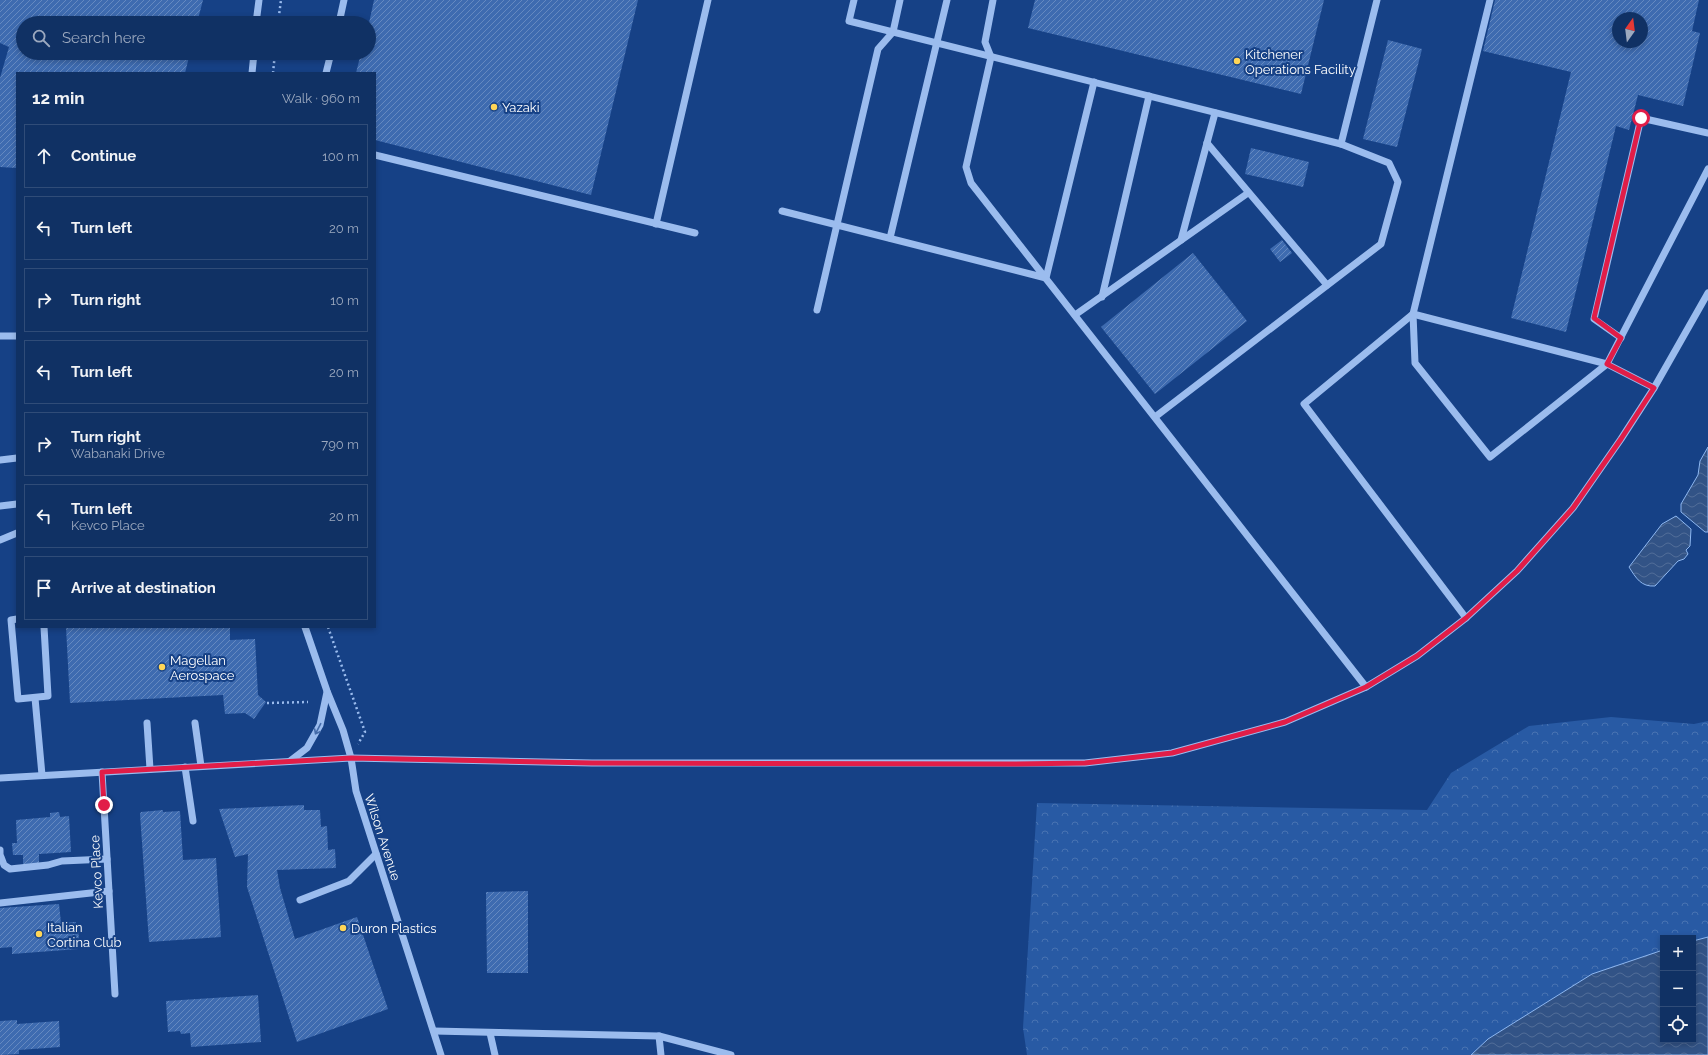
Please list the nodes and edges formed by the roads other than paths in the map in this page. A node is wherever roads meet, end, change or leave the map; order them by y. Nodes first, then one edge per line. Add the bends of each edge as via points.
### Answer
1 (258, 0) edge
2 (344, 0) edge
3 (708, 0) edge
4 (854, 0) edge
5 (900, 0) edge
6 (947, 0) edge
7 (993, 0) edge
8 (1377, 0) edge
9 (1490, 0) edge
10 (257, 16) edge
11 (341, 16) edge
12 (892, 32) junction
13 (936, 43) junction
14 (991, 56) junction
15 (253, 60) edge
16 (329, 60) edge
17 (252, 72) edge
18 (326, 72) edge
19 (1094, 82) junction
20 (1149, 96) junction
21 (1215, 113) junction
22 (1708, 133) edge
23 (1207, 144) junction
24 (1341, 144) junction
25 (376, 155) edge
26 (1708, 169) edge
27 (1248, 193) junction
28 (782, 211) dead end
29 (656, 224) junction
30 (837, 225) junction
31 (695, 233) dead end
32 (890, 238) junction
33 (1181, 240) junction
34 (1046, 278) junction
35 (1327, 285) junction
36 (1708, 293) edge
37 (1102, 296) junction
38 (817, 310) dead end
39 (1414, 314) junction
40 (1075, 315) junction
41 (0, 336) edge
42 (16, 336) edge
43 (1621, 338) junction
44 (1607, 364) junction
45 (1654, 388) junction
46 (1155, 417) junction
47 (16, 458) edge
48 (0, 460) edge
49 (16, 504) edge
50 (0, 506) edge
51 (16, 533) edge
52 (0, 540) edge
53 (1466, 618) junction
54 (16, 619) edge
55 (44, 628) edge
56 (306, 628) edge
57 (1366, 687) junction
58 (327, 692) junction
59 (36, 698) junction
60 (147, 723) dead end
61 (196, 723) dead end
62 (351, 758) junction
63 (290, 761) junction
64 (201, 766) junction
65 (185, 767) junction
66 (150, 769) junction
67 (102, 772) junction
68 (42, 775) junction
69 (0, 778) edge
70 (193, 821) dead end
71 (376, 854) junction
72 (0, 855) edge
73 (107, 859) junction
74 (109, 891) junction
75 (300, 900) dead end
76 (0, 903) edge
77 (115, 994) dead end
78 (434, 1031) junction
79 (490, 1033) junction
80 (659, 1036) junction
81 (441, 1055) edge
82 (495, 1055) edge
83 (661, 1055) edge
84 (731, 1055) edge

1 - 10 street
2 - 11 street
3 - 29 street
4 - 12 street via 849,21
5 - 12 street
6 - 13 street
7 - 14 street via 985,42
8 - 24 street
9 - 39 street
12 - 13 street
12 - 30 street via 878,49
13 - 14 street
13 - 32 street
14 - 19 street
14 - 34 street via 966,167 971,183
15 - 17 street
16 - 18 street
19 - 20 street
19 - 34 street
20 - 21 street
20 - 37 street
21 - 23 street
21 - 24 street
22 - 43 street via 1641,118 1594,318
23 - 27 street
23 - 33 street
24 - 35 street via 1389,163 1398,182 1380,244
25 - 29 street
26 - 43 street
27 - 33 street
27 - 35 street
28 - 30 street
29 - 31 street
30 - 32 street
30 - 38 street
32 - 34 street
33 - 37 street
34 - 40 street
35 - 46 street
36 - 45 street
37 - 40 street
39 - 44 street
39 - 44 street via 1415,363 1490,457
39 - 53 street via 1304,404
40 - 46 street
41 - 42 street
43 - 44 street
44 - 45 street
45 - 53 street via 1573,508 1517,571
46 - 57 street
47 - 48 street
49 - 50 street
51 - 52 street
53 - 57 street via 1417,656
54 - 59 street via 11,620 18,699
55 - 59 street via 48,696
56 - 58 street, Wilson Avenue
57 - 62 street via 1285,722 1172,753 1085,763 600,763
58 - 62 street, Wilson Avenue via 343,730
58 -> 63 street via 320,725 307,748
59 - 68 street
60 - 66 street
61 - 64 street
62 - 63 street
62 - 71 street, Wilson Avenue via 356,791
63 - 64 street
64 - 65 street
65 - 66 street
65 - 70 street
66 - 67 street
67 - 68 street
67 - 73 street, Kevco Place
68 - 69 street
71 - 75 street via 349,881
71 - 78 street, Wilson Avenue
72 - 73 street via 4,865 10,868 48,865 62,861
73 - 74 street, Kevco Place
74 - 76 street
74 - 77 street, Kevco Place
78 - 79 street
78 - 81 street, Wilson Avenue
79 - 80 street
79 - 82 street
80 - 83 street
80 - 84 street

